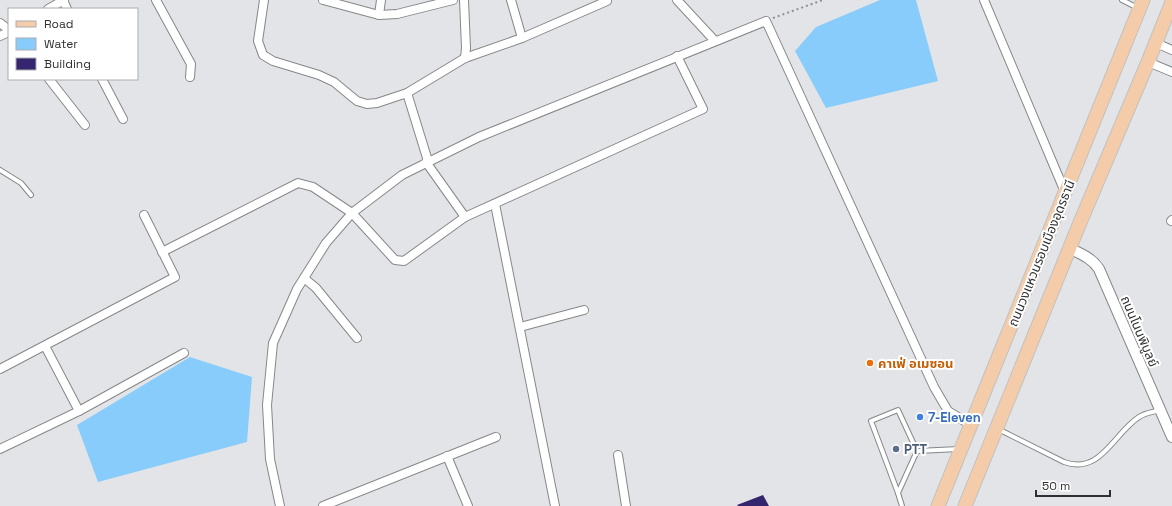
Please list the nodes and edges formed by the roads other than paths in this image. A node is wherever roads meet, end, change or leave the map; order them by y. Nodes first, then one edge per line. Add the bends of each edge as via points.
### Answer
1 (63, 0) edge
2 (156, 0) edge
3 (264, 0) edge
4 (323, 0) edge
5 (381, 0) edge
6 (453, 0) edge
7 (464, 0) edge
8 (511, 0) edge
9 (677, 0) edge
10 (984, 0) edge
11 (1122, 0) edge
12 (607, 1) edge
13 (1172, 2) edge
14 (341, 3) edge
15 (1142, 4) edge
16 (50, 8) edge
17 (379, 15) junction
18 (0, 22) edge
19 (8, 30) edge
20 (522, 38) junction
21 (712, 38) junction
22 (1156, 43) junction
23 (1172, 50) edge
24 (677, 56) junction
25 (464, 58) junction
26 (1148, 62) junction
27 (1172, 72) edge
28 (190, 77) dead end
29 (49, 80) edge
30 (103, 80) edge
31 (407, 93) junction
32 (123, 119) dead end
33 (85, 125) dead end
34 (427, 162) junction
35 (0, 170) edge
36 (1065, 192) junction
37 (31, 195) dead end
38 (494, 204) junction
39 (352, 213) junction
40 (144, 215) dead end
41 (465, 217) junction
42 (1069, 248) junction
43 (162, 252) junction
44 (304, 278) junction
45 (584, 310) dead end
46 (520, 327) junction
47 (357, 338) dead end
48 (45, 346) junction
49 (184, 353) dead end
50 (0, 369) edge
51 (1160, 410) junction
52 (79, 411) junction
53 (971, 425) junction
54 (996, 428) junction
55 (496, 437) dead end
56 (1172, 438) edge
57 (0, 449) edge
58 (962, 449) junction
59 (917, 451) junction
60 (618, 454) dead end
61 (447, 456) junction
62 (898, 493) junction
63 (280, 506) edge
64 (323, 506) edge
65 (468, 506) edge
66 (555, 506) edge
67 (626, 506) edge
68 (902, 506) edge
69 (938, 506) edge
70 (965, 506) edge

1 - 16 street
2 - 28 street via 191,64
3 - 31 street via 258,41 263,55 273,61 334,82 357,101 367,104
4 - 14 street
5 - 17 street
6 - 17 street via 397,14
7 - 25 street
8 - 20 street
9 - 21 street
10 - 36 street
11 - 15 lane
12 - 20 street
13 - 22 main road, ถนนวงแหวนรอบเมืองอุดรธานี
14 - 17 street
15 - 36 main road, ถนนวงแหวนรอบเมืองอุดรธานี
18 - 19 street
20 - 25 street
21 - 24 street
21 - 53 street via 766,20 934,387 948,411
22 - 23 street
22 - 26 main road, ถนนวงแหวนรอบเมืองอุดรธานี
24 - 34 street via 479,137
24 - 38 street via 703,109
25 - 31 street
26 - 27 street
26 - 42 main road, ถนนวงแหวนรอบเมืองอุดรธานี
29 - 33 street
30 - 32 street
31 - 34 street
34 - 39 street via 402,175
34 - 41 street
35 - 37 lane via 21,183
36 - 53 main road, ถนนวงแหวนรอบเมืองอุดรธานี
38 - 41 street
38 - 46 street
39 - 41 street via 395,260 404,261
39 - 43 street via 313,186 298,184
39 - 44 street via 326,243
40 - 43 street
42 - 51 street, ถนนโนนพิบูลย์ via 1089,258 1099,269
42 - 54 main road, ถนนวงแหวนรอบเมืองอุดรธานี
43 - 48 street via 175,277
44 - 47 street via 316,288
44 - 63 street via 274,343 267,405 270,460
45 - 46 street
46 - 66 street
48 - 50 street
48 - 52 street
49 - 52 street
51 - 54 lane via 1138,418 1097,458 1086,464 1071,464
51 - 56 street, ถนนโนนพิบูลย์
52 - 57 street
53 - 58 main road, ถนนวงแหวนรอบเมืองอุดรธานี
54 - 70 main road, ถนนวงแหวนรอบเมืองอุดรธานี
55 - 61 street
58 - 59 lane
58 - 69 main road, ถนนวงแหวนรอบเมืองอุดรธานี
59 - 62 lane
59 - 62 lane via 898,410 871,421
60 - 67 street
61 - 64 street
61 - 65 street
62 - 68 lane

